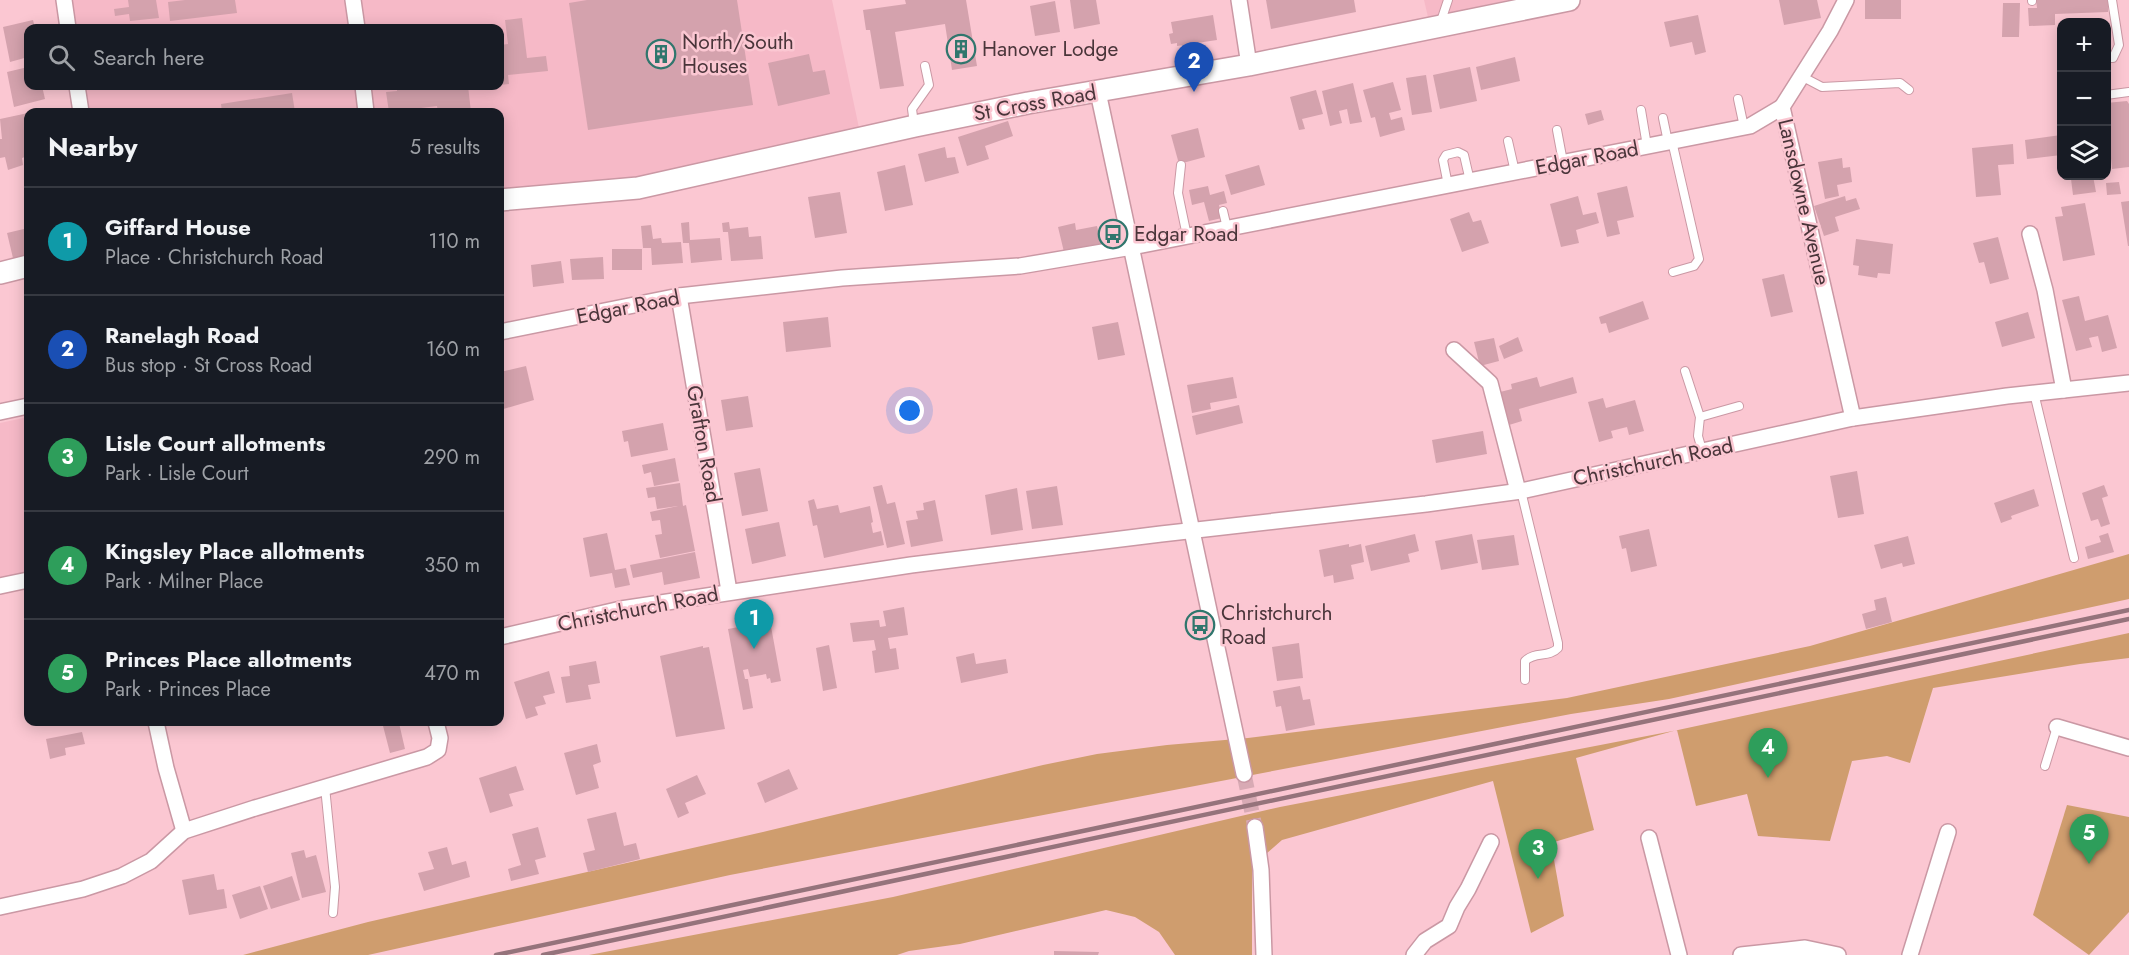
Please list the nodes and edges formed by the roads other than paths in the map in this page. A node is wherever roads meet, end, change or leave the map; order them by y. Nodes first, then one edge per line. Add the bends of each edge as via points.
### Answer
1 (64, 0) edge
2 (354, 0) edge
3 (1239, 0) edge
4 (1448, 0) edge
5 (1569, 0) edge
6 (1846, 0) edge
7 (2112, 0) edge
8 (1534, 3) edge
9 (67, 24) edge
10 (357, 24) edge
11 (1439, 27) junction
12 (2111, 58) edge
13 (1249, 65) junction
14 (925, 66) dead end
15 (1803, 77) junction
16 (78, 90) edge
17 (363, 90) edge
18 (1909, 90) dead end
19 (1098, 92) junction
20 (2129, 93) edge
21 (2111, 95) edge
22 (1738, 99) dead end
23 (1782, 107) junction
24 (80, 108) edge
25 (366, 108) edge
26 (1641, 110) dead end
27 (1663, 118) dead end
28 (915, 126) junction
29 (1744, 127) junction
30 (1557, 130) dead end
31 (1508, 141) dead end
32 (1670, 142) junction
33 (1647, 146) junction
34 (1563, 162) junction
35 (1181, 165) dead end
36 (1515, 172) junction
37 (1470, 181) junction
38 (1448, 185) junction
39 (504, 200) edge
40 (1223, 211) dead end
41 (1227, 228) junction
42 (2030, 234) dead end
43 (1187, 236) junction
44 (1132, 247) junction
45 (24, 267) edge
46 (1673, 272) dead end
47 (0, 273) edge
48 (679, 296) junction
49 (504, 331) edge
50 (1454, 351) dead end
51 (1685, 371) dead end
52 (2129, 383) edge
53 (2064, 390) junction
54 (2034, 393) junction
55 (1739, 406) dead end
56 (24, 407) edge
57 (0, 412) edge
58 (1700, 417) junction
59 (1853, 417) junction
60 (1702, 450) junction
61 (1520, 491) junction
62 (1191, 530) junction
63 (2074, 558) dead end
64 (24, 581) edge
65 (0, 586) edge
66 (729, 591) junction
67 (504, 636) edge
68 (1525, 680) dead end
69 (157, 726) edge
70 (437, 726) edge
71 (2057, 727) joint
72 (2129, 748) edge
73 (2045, 766) dead end
74 (1244, 774) tunnel mouth
75 (325, 788) junction
76 (1255, 827) tunnel mouth
77 (184, 831) junction
78 (1948, 832) dead end
79 (1649, 838) dead end
80 (1491, 842) dead end
81 (0, 907) edge
82 (333, 913) dead end
83 (1264, 955) edge
84 (1414, 955) edge
85 (1679, 955) edge
86 (1741, 955) edge
87 (1838, 955) edge
88 (1910, 955) edge

1 - 9 street
2 - 10 street
3 - 13 street
4 - 11 lane
5 - 8 main road, St Cross Road
6 - 15 street, Lansdowne Avenue
7 - 12 lane via 2119,45
8 - 11 main road, St Cross Road
11 - 13 main road, St Cross Road
13 - 19 main road, St Cross Road
14 - 28 lane via 929,85 912,109
15 - 18 lane via 1822,87 1900,83
15 - 23 street, Lansdowne Avenue
16 - 24 street
17 - 25 street
19 - 28 main road, St Cross Road
19 - 44 street
20 - 21 lane
22 - 29 lane
23 - 29 street, Edgar Road
23 - 59 street, Lansdowne Avenue
26 - 33 lane
27 - 32 lane
28 - 39 main road, St Cross Road via 638,188
29 - 32 street, Edgar Road
30 - 34 lane
31 - 36 lane
32 - 33 street, Edgar Road
32 - 46 lane via 1699,259 1694,266
33 - 34 street, Edgar Road
34 - 36 street, Edgar Road
35 - 43 lane via 1178,193
36 - 37 street, Edgar Road
37 - 38 street, Edgar Road
37 - 38 lane via 1464,155 1458,152 1443,160
38 - 41 street, Edgar Road
40 - 41 lane
41 - 43 street, Edgar Road
42 - 53 street
43 - 44 street, Edgar Road
44 - 48 street, Edgar Road via 1020,266 842,278
44 - 62 street
45 - 47 main road
48 - 49 street, Edgar Road
48 - 66 street, Grafton Road
50 - 61 street via 1490,383
51 - 58 lane
52 - 53 street, Christchurch Road
53 - 54 street, Christchurch Road
54 - 59 street, Christchurch Road
54 - 63 lane
55 - 58 lane
56 - 57 street
58 - 60 lane via 1698,436
59 - 60 street, Christchurch Road
60 - 61 street, Christchurch Road
61 - 62 street, Christchurch Road
61 - 68 lane via 1558,643 1552,654 1528,658
62 - 66 street, Christchurch Road
62 - 74 street
64 - 65 street
66 - 67 street, Christchurch Road via 621,609
69 - 77 street
70 - 75 street via 438,750 427,758
71 - 72 street
71 - 73 lane
75 - 77 street
75 - 82 lane via 335,887
76 - 83 street
77 - 81 street via 151,861 122,876
78 - 88 street
79 - 85 street
80 - 84 street via 1449,926 1425,941
86 - 87 street via 1805,948

